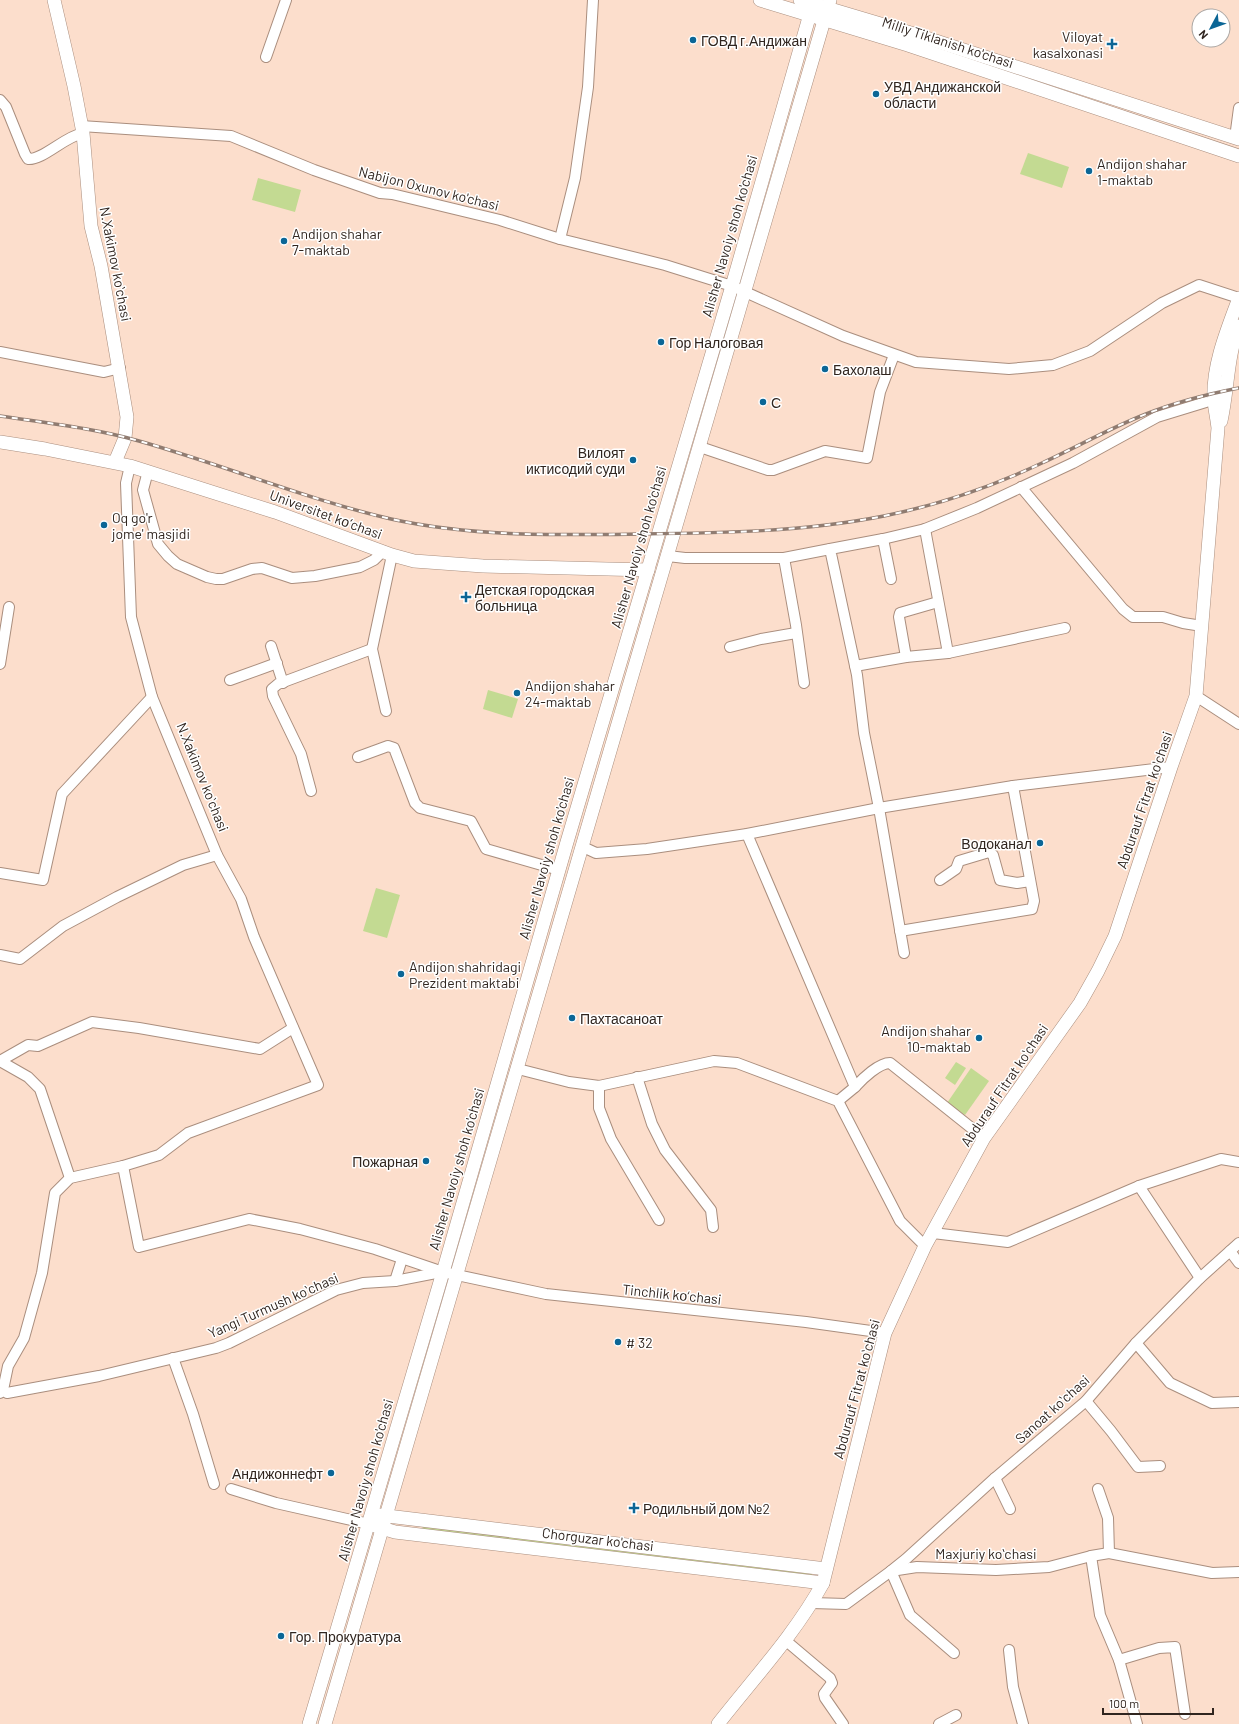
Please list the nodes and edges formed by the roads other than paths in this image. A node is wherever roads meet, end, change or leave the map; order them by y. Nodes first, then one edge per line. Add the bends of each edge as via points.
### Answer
1 (54, 0) edge
2 (286, 0) edge
3 (593, 0) edge
4 (760, 0) edge
5 (800, 0) edge
6 (812, 7) edge
7 (827, 10) edge
8 (266, 57) dead end
9 (0, 100) edge
10 (1239, 108) edge
11 (82, 129) junction
12 (1237, 138) edge
13 (1239, 156) edge
14 (560, 239) junction
15 (732, 286) junction
16 (745, 291) junction
17 (1239, 298) edge
18 (1239, 326) edge
19 (0, 352) edge
20 (894, 355) junction
21 (120, 368) junction
22 (1206, 402) dead end
23 (1218, 428) junction
24 (1, 444) edge
25 (700, 447) junction
26 (115, 462) junction
27 (130, 466) junction
28 (148, 471) junction
29 (1021, 487) junction
30 (925, 529) junction
31 (883, 539) junction
32 (830, 549) junction
33 (387, 553) junction
34 (668, 556) junction
35 (784, 558) junction
36 (648, 570) junction
37 (891, 579) dead end
38 (938, 602) junction
39 (9, 607) dead end
40 (1202, 626) junction
41 (1065, 628) dead end
42 (796, 633) junction
43 (271, 646) dead end
44 (730, 647) dead end
45 (1, 648) edge
46 (372, 649) junction
47 (948, 654) junction
48 (906, 657) junction
49 (277, 663) junction
50 (0, 664) edge
51 (855, 666) junction
52 (230, 680) dead end
53 (283, 683) junction
54 (804, 683) dead end
55 (1196, 696) junction
56 (152, 697) junction
57 (386, 711) dead end
58 (1239, 724) edge
59 (596, 744) junction
60 (612, 749) junction
61 (358, 756) dead end
62 (1171, 767) junction
63 (1013, 786) junction
64 (311, 791) dead end
65 (879, 808) junction
66 (746, 834) junction
67 (567, 842) junction
68 (583, 847) junction
69 (218, 855) junction
70 (559, 870) junction
71 (0, 873) edge
72 (940, 880) dead end
73 (1030, 881) junction
74 (900, 931) junction
75 (904, 953) dead end
76 (0, 955) edge
77 (519, 1010) junction
78 (534, 1014) junction
79 (293, 1028) junction
80 (0, 1061) edge
81 (518, 1069) junction
82 (637, 1078) junction
83 (599, 1086) junction
84 (855, 1087) junction
85 (838, 1101) junction
86 (984, 1138) junction
87 (1239, 1162) edge
88 (473, 1164) junction
89 (123, 1166) junction
90 (488, 1169) junction
91 (70, 1178) junction
92 (1139, 1186) junction
93 (467, 1187) junction
94 (482, 1191) junction
95 (659, 1220) dead end
96 (713, 1227) dead end
97 (933, 1233) junction
98 (1239, 1243) edge
99 (925, 1246) junction
100 (1230, 1251) junction
101 (402, 1259) junction
102 (1239, 1263) edge
103 (443, 1272) junction
104 (457, 1275) junction
105 (1200, 1278) junction
106 (395, 1281) junction
107 (885, 1333) junction
108 (1136, 1343) junction
109 (173, 1358) junction
110 (1, 1390) edge
111 (1086, 1401) junction
112 (1239, 1402) edge
113 (1160, 1466) dead end
114 (995, 1478) junction
115 (214, 1484) dead end
116 (231, 1489) dead end
117 (1098, 1489) dead end
118 (1010, 1509) dead end
119 (371, 1519) junction
120 (385, 1523) junction
121 (1109, 1553) junction
122 (1091, 1556) junction
123 (826, 1569) junction
124 (891, 1570) junction
125 (1239, 1572) edge
126 (823, 1583) junction
127 (812, 1603) junction
128 (785, 1640) junction
129 (1009, 1650) dead end
130 (954, 1653) dead end
131 (1119, 1660) junction
132 (1185, 1714) dead end
133 (956, 1715) dead end
134 (309, 1724) edge
135 (325, 1724) edge
136 (718, 1724) edge
137 (843, 1724) edge
138 (939, 1724) edge
139 (1023, 1724) edge
140 (1137, 1724) edge

1 - 11 main road, N.Xakimov koʻchasi
2 - 8 street
3 - 14 street via 588,87 575,178
4 - 6 main road, Milliy Tiklanish ko'chasi
5 - 6 main road, Milliy Tiklanish ko'chasi
6 - 7 main road, Milliy Tiklanish ko'chasi
6 - 15 main road, Alisher Navoiy shoh ko'chasi
7 - 12 main road, Milliy Tiklanish ko'chasi via 914,34
7 - 13 main road, Milliy Tiklanish ko'chasi via 916,47
7 - 16 main road
9 - 11 street via 6,107 28,159 35,159
10 - 12 street
11 - 14 street, Nabijon Oxunov ko'chasi via 231,136 314,170 380,193 500,220
11 - 21 main road, N.Xakimov koʻchasi via 91,226
14 - 15 street, Nabijon Oxunov ko'chasi via 665,265
15 - 16 street, Nabijon Oxunov ko'chasi
15 - 36 main road, Alisher Navoiy shoh ko'chasi
16 - 20 street, Nabijon Oxunov ko'chasi via 843,336
16 - 25 main road
17 - 20 street, Nabijon Oxunov ko'chasi via 1199,285 1162,304 1090,351 1053,365 1009,369 916,362
17 - 23 main road, Abdurauf Fitrat koʻchasi via 1218,361 1214,400
18 - 23 main road, Abdurauf Fitrat koʻchasi via 1230,359 1224,408
19 - 21 street via 104,372
20 - 25 street via 880,392 867,458 825,451 768,470
21 - 26 main road, N.Xakimov koʻchasi via 127,418 125,438
22 - 29 street via 1157,417 1073,463
23 - 40 main road, Abdurauf Fitrat koʻchasi
24 - 26 main road, Universitet kо‘chasi
25 - 34 main road
26 - 27 main road, Universitet kо‘chasi
27 - 28 main road, Universitet kо‘chasi
27 - 56 street, N.Xakimov koʻchasi via 126,483 131,617
28 - 33 main road, Universitet kо‘chasi via 275,512
28 - 33 street via 143,490 158,544 177,564 207,577 223,579 262,568 292,578 309,577 360,567
29 - 30 street
29 - 40 street via 1123,609 1133,617 1163,617
30 - 31 street
30 - 38 street
31 - 32 street
31 - 37 street
32 - 35 street
32 - 51 street
33 - 36 main road, Universitet kо‘chasi via 414,561 483,566
33 - 46 street
34 - 35 street
34 - 60 main road
35 - 42 street
36 - 59 main road, Alisher Navoiy shoh ko'chasi
38 - 47 street
38 - 48 street via 900,613
39 - 45 street
40 - 55 main road, Abdurauf Fitrat koʻchasi
41 - 47 street
42 - 44 street
42 - 54 street
43 - 49 street
45 - 50 street
46 - 53 street
46 - 57 street
47 - 48 street
48 - 51 street
49 - 52 street
49 - 53 street
51 - 65 street via 864,733
53 - 64 street via 272,690 273,696 301,754
55 - 58 street
55 - 62 main road, Abdurauf Fitrat koʻchasi
56 - 69 street, N.Xakimov koʻchasi
56 - 71 street via 62,794 43,880
59 - 60 main road
59 - 67 main road, Alisher Navoiy shoh ko'chasi
60 - 68 main road
61 - 70 street via 391,746 420,808 471,821 486,849
62 - 63 street
62 - 86 main road, Abdurauf Fitrat koʻchasi via 1115,936 1101,965 1080,1003
63 - 65 street
63 - 73 street
65 - 66 street
65 - 74 street
66 - 68 street via 647,849 596,853
66 - 84 street
67 - 68 main road
67 - 70 main road, Alisher Navoiy shoh ko'chasi
68 - 78 main road
69 - 76 street via 183,865 116,897 63,926 20,959
69 - 79 street, N.Xakimov koʻchasi via 240,899
70 - 77 main road, Alisher Navoiy shoh ko'chasi
72 - 73 street via 956,869 959,861 988,852 993,854 1000,880 1016,883
73 - 74 street via 1034,901 1032,909
74 - 75 street
77 - 78 main road
77 - 88 main road, Alisher Navoiy shoh ko'chasi
78 - 81 main road
79 - 80 street via 260,1049 92,1022 38,1046 28,1045
79 - 89 street, N.Xakimov koʻchasi via 318,1085 188,1133 159,1155
80 - 91 street via 28,1077 40,1089
81 - 83 street via 569,1082
81 - 90 main road
82 - 83 street
82 - 85 street via 714,1061 737,1063
82 - 96 street via 652,1124 665,1150 711,1210
83 - 95 street via 599,1108 611,1138
84 - 85 street
84 - 86 street via 885,1063 890,1063
85 - 99 street via 900,1221
86 - 97 main road, Abdurauf Fitrat koʻchasi
87 - 92 street via 1221,1159
88 - 90 main road
88 - 93 main road, Alisher Navoiy shoh ko'chasi
89 - 91 street
89 - 101 street, Tinchlik kо‘chasi via 139,1248 249,1219 300,1229
90 - 94 main road
91 - 110 street via 55,1192 42,1273 24,1338 8,1366
92 - 97 street via 1008,1242
92 - 105 street
93 - 94 main road
93 - 103 main road, Alisher Navoiy shoh ko'chasi
94 - 104 main road
97 - 99 main road, Abdurauf Fitrat koʻchasi
98 - 100 street, Sanoat koʻchasi
99 - 107 main road, Abdurauf Fitrat koʻchasi
100 - 102 street
100 - 105 street, Sanoat koʻchasi
101 - 103 street, Tinchlik kо‘chasi
101 - 106 street
103 - 104 street, Tinchlik kо‘chasi
103 - 106 street, Yangi Turmush koʻchasi
103 - 119 main road, Alisher Navoiy shoh ko'chasi
104 - 107 street, Tinchlik kо‘chasi via 546,1294
104 - 120 main road
105 - 108 street, Sanoat koʻchasi
106 - 109 street, Yangi Turmush koʻchasi via 363,1283 336,1290 229,1343
107 - 123 main road, Abdurauf Fitrat koʻchasi
108 - 111 street, Sanoat koʻchasi
108 - 112 street via 1170,1383 1212,1403
109 - 110 street, Yangi Turmush koʻchasi via 99,1376 7,1393
109 - 115 street
111 - 113 street via 1138,1467
111 - 114 street, Sanoat koʻchasi
114 - 118 street
114 - 124 street, Sanoat koʻchasi
116 - 119 street via 276,1503
117 - 121 street via 1108,1518
119 - 120 main road, Chorguzar ko'chasi
119 - 134 main road, Alisher Navoiy shoh ko'chasi
120 - 123 main road, Chorguzar ko'chasi via 588,1540
120 - 126 main road, Chorguzar ko'chasi
120 - 135 main road
121 - 122 street, Maxjuriy koʻchasi
121 - 125 street, Maxjuriy koʻchasi via 1212,1573
122 - 124 street, Maxjuriy koʻchasi via 1049,1567 996,1570 917,1567
122 - 131 street via 1100,1615
123 - 126 main road, Abdurauf Fitrat koʻchasi
124 - 127 street via 846,1604
124 - 130 street via 910,1614
126 - 127 main road, Abdurauf Fitrat koʻchasi
127 - 128 main road, Abdurauf Fitrat koʻchasi
128 - 136 main road, Abdurauf Fitrat koʻchasi
128 - 137 street via 830,1678 832,1683 824,1694 825,1698
129 - 139 street via 1013,1687
131 - 132 street via 1160,1648 1175,1647
131 - 140 street
133 - 138 street

